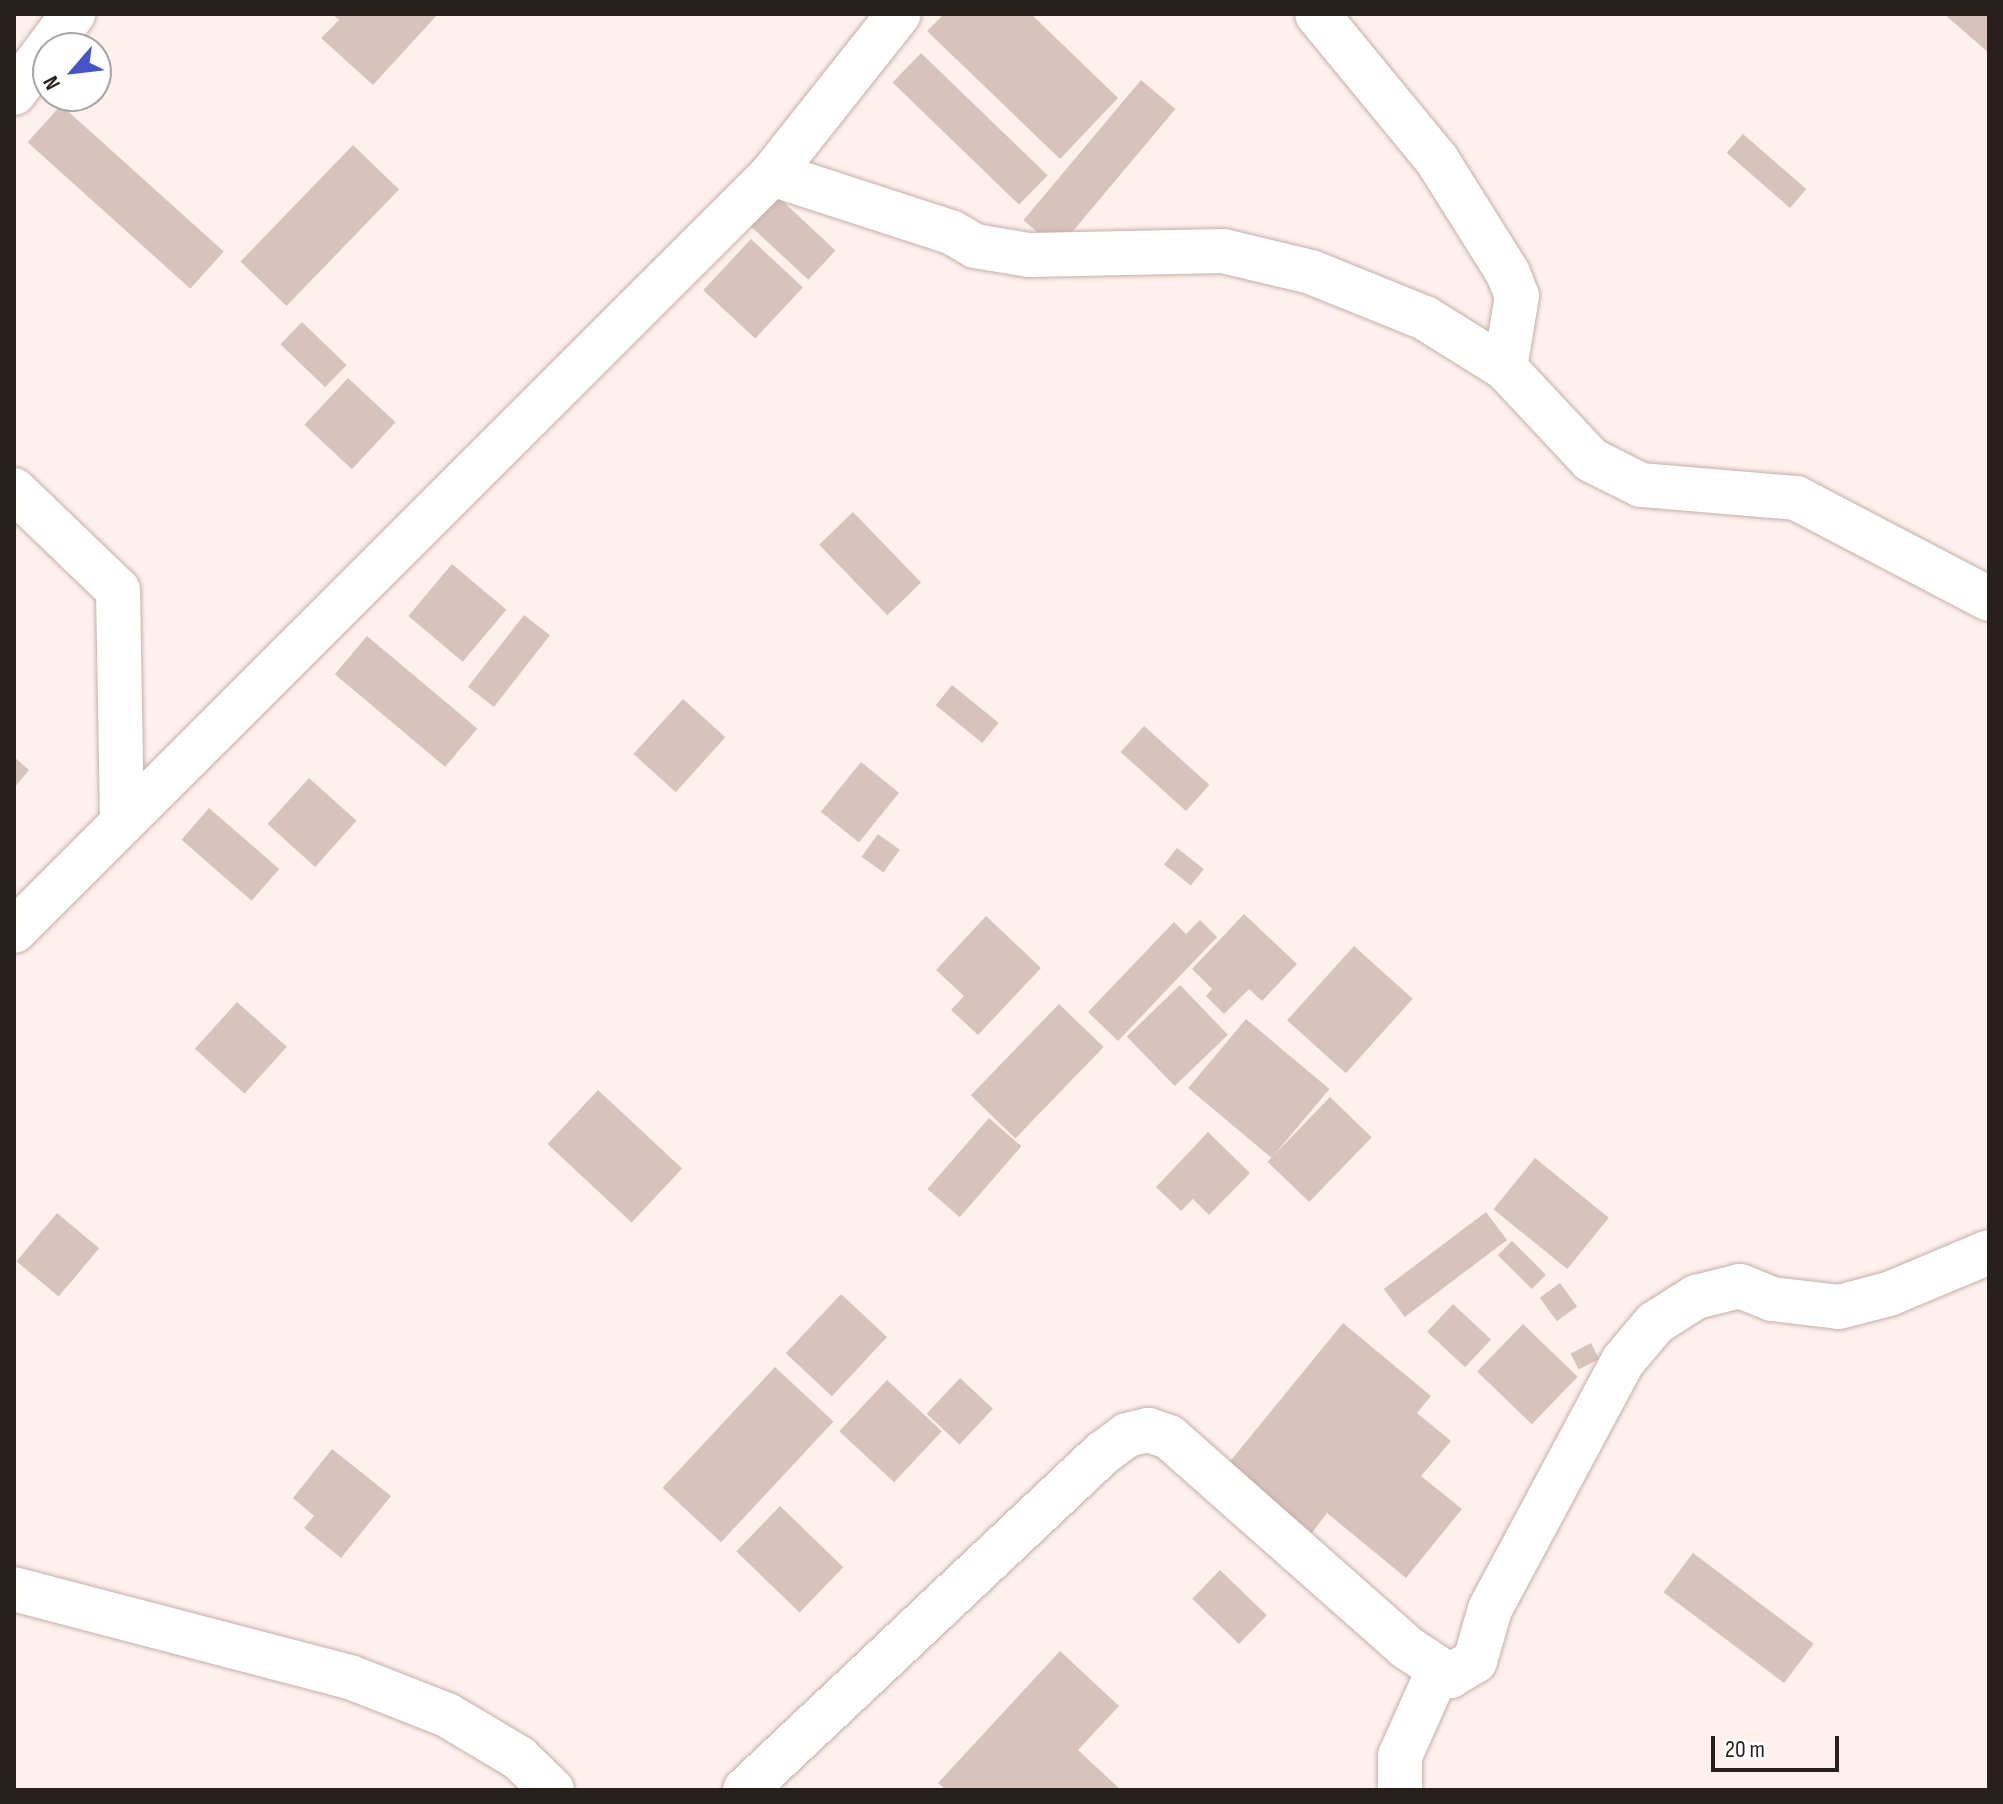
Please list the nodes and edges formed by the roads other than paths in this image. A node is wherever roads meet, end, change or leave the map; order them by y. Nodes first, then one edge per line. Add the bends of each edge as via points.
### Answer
1 (73, 14) edge
2 (899, 14) edge
3 (1317, 14) edge
4 (14, 93) edge
5 (772, 174) junction
6 (1505, 368) junction
7 (14, 490) edge
8 (1989, 599) edge
9 (122, 822) junction
10 (14, 931) edge
11 (1989, 1252) edge
12 (14, 1589) edge
13 (1438, 1671) junction
14 (552, 1790) edge
15 (745, 1790) edge
16 (1400, 1790) edge

1 - 4 street
2 - 5 street
3 - 6 street via 1437,160 1508,273 1517,296
5 - 6 street via 951,232 975,246 1029,255 1223,251 1311,272 1425,318
5 - 9 street
6 - 8 street via 1591,460 1641,485 1796,498
7 - 9 street via 118,590
9 - 10 street
11 - 13 street via 1889,1294 1839,1307 1772,1299 1740,1286 1696,1297 1655,1323 1623,1361 1490,1609 1475,1661 1450,1676
12 - 14 street via 350,1677 447,1715 519,1758
13 - 15 street via 1169,1437 1148,1430 1127,1435 1103,1453
13 - 16 street via 1400,1756

